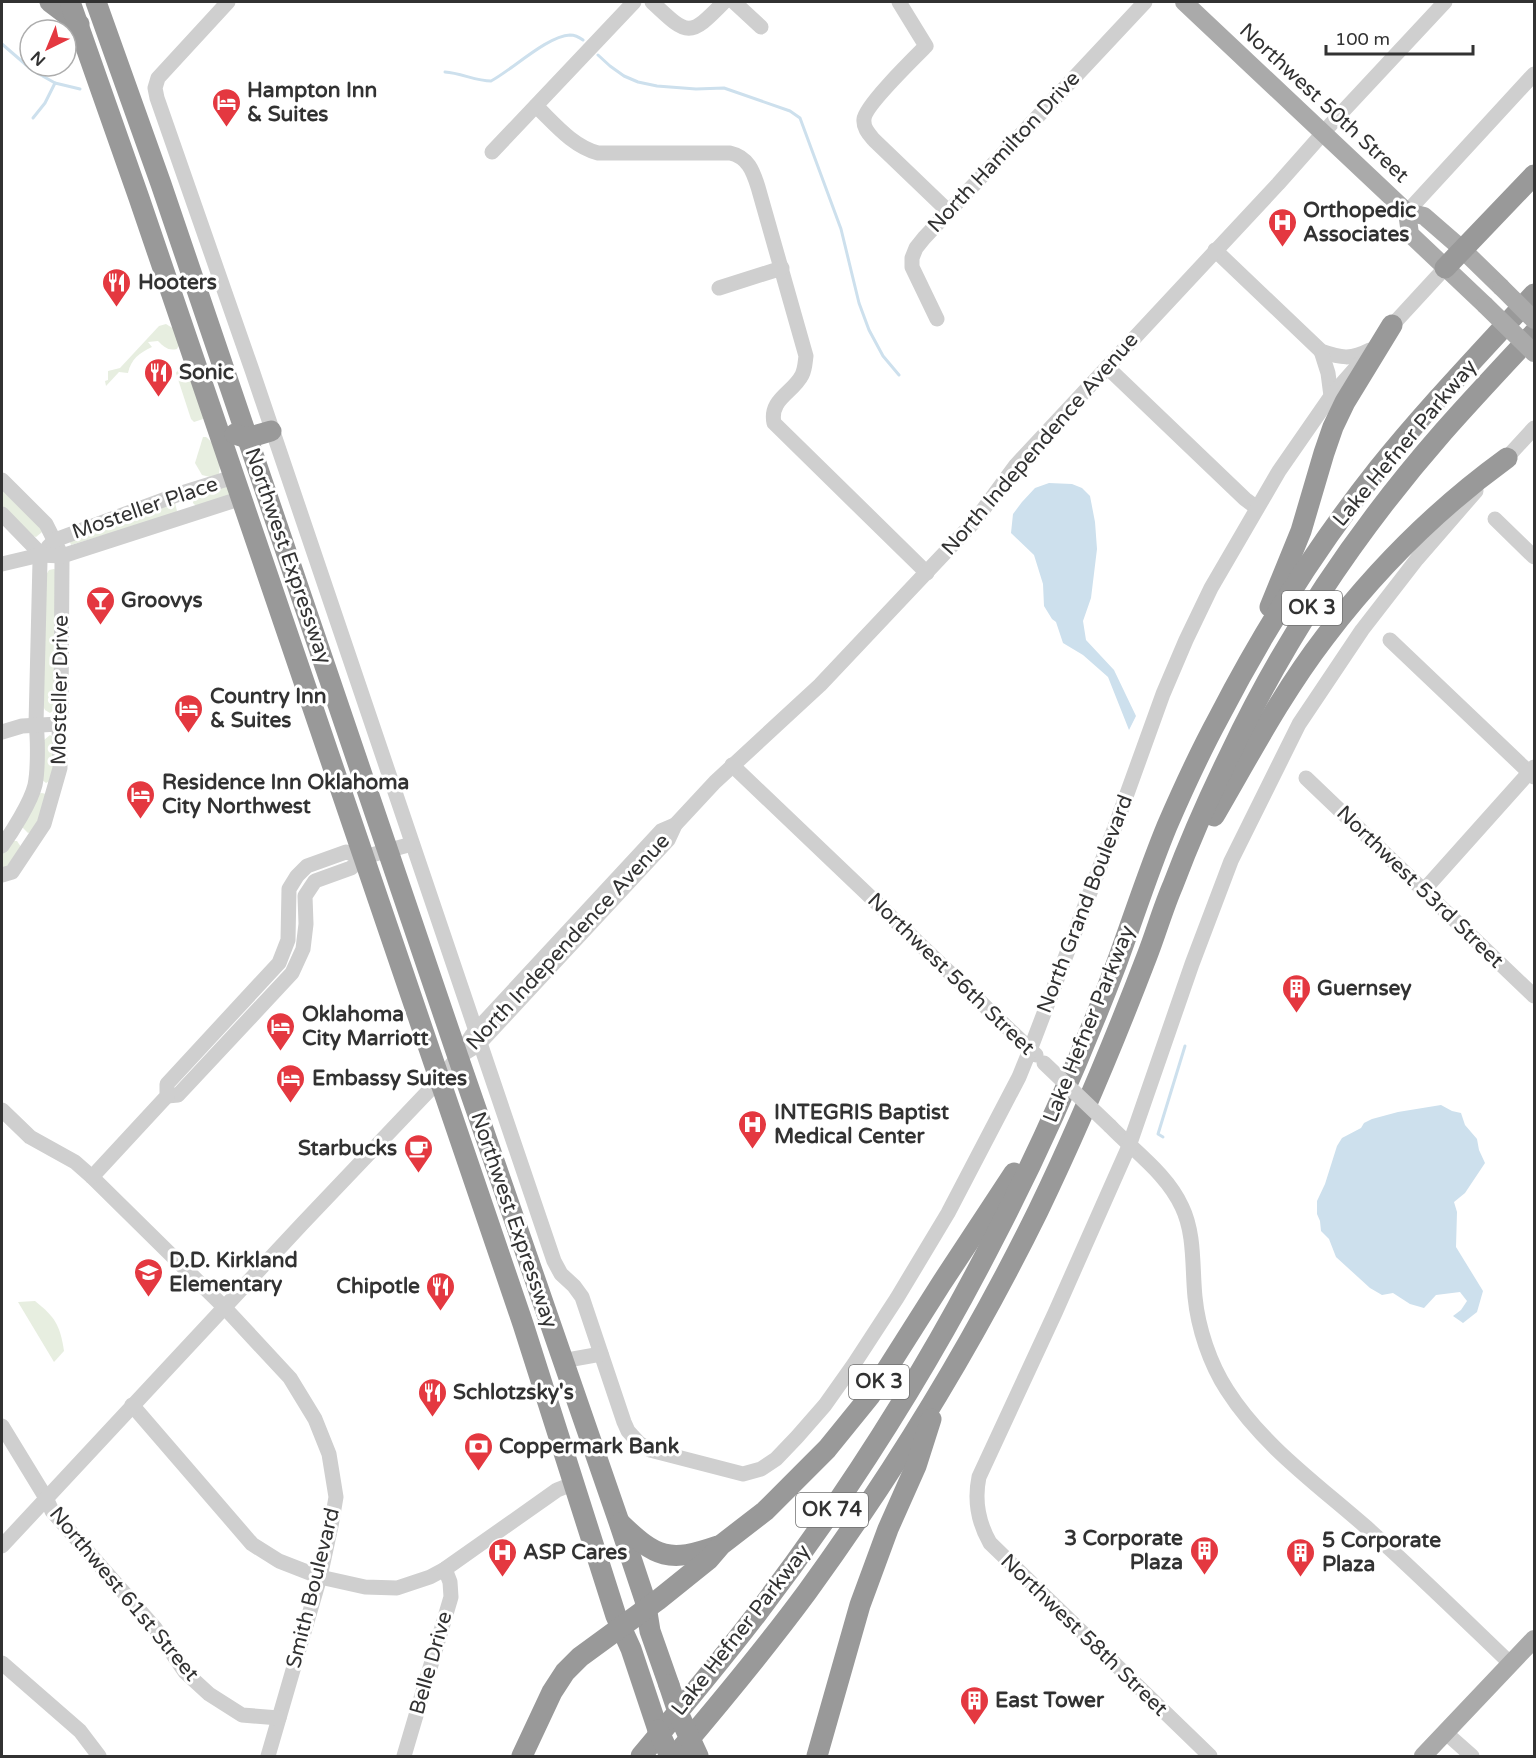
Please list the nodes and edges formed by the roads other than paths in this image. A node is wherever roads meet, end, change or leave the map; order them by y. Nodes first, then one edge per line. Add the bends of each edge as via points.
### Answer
1 (50, 2) edge
2 (70, 2) edge
3 (96, 2) edge
4 (112, 2) edge
5 (228, 2) edge
6 (634, 2) edge
7 (652, 2) edge
8 (724, 2) edge
9 (734, 2) edge
10 (899, 2) edge
11 (1145, 2) edge
12 (1184, 2) edge
13 (1445, 2) edge
14 (79, 24) junction
15 (761, 27) dead end
16 (115, 54) junction
17 (1534, 75) edge
18 (536, 106) junction
19 (1323, 134) junction
20 (492, 152) dead end
21 (1534, 176) edge
22 (948, 211) junction
23 (1407, 212) junction
24 (1462, 249) junction
25 (1215, 250) junction
26 (782, 268) junction
27 (1445, 268) junction
28 (718, 288) dead end
29 (1534, 294) edge
30 (937, 319) dead end
31 (1534, 320) edge
32 (1392, 325) junction
33 (1534, 333) edge
34 (1372, 349) junction
35 (1321, 351) junction
36 (1534, 353) edge
37 (1107, 367) junction
38 (1331, 396) junction
39 (1534, 428) edge
40 (218, 429) junction
41 (271, 431) junction
42 (247, 438) junction
43 (1507, 458) junction
44 (2, 480) edge
45 (238, 488) junction
46 (182, 493) junction
47 (266, 494) junction
48 (1257, 508) junction
49 (2, 514) edge
50 (188, 515) junction
51 (1495, 519) dead end
52 (55, 540) junction
53 (38, 552) junction
54 (62, 556) junction
55 (1534, 557) edge
56 (2, 564) edge
57 (927, 573) junction
58 (1390, 640) dead end
59 (1248, 662) junction
60 (36, 724) junction
61 (59, 724) junction
62 (2, 732) edge
63 (732, 765) junction
64 (1533, 772) edge
65 (1306, 778) dead end
66 (412, 844) junction
67 (2, 846) edge
68 (389, 850) junction
69 (364, 857) junction
70 (2, 875) edge
71 (1171, 889) junction
72 (1424, 890) junction
73 (288, 909) junction
74 (305, 910) junction
75 (283, 955) junction
76 (296, 966) junction
77 (1534, 996) edge
78 (478, 1037) junction
79 (1030, 1050) junction
80 (458, 1057) junction
81 (439, 1080) junction
82 (167, 1096) junction
83 (2, 1110) edge
84 (1056, 1110) junction
85 (1129, 1146) junction
86 (92, 1177) junction
87 (225, 1308) junction
88 (523, 1324) junction
89 (601, 1354) junction
90 (562, 1361) junction
91 (940, 1390) junction
92 (132, 1405) junction
93 (551, 1407) junction
94 (2, 1426) edge
95 (8, 1448) edge
96 (575, 1484) junction
97 (608, 1492) junction
98 (46, 1498) junction
99 (619, 1522) junction
100 (2, 1545) edge
101 (721, 1545) junction
102 (445, 1569) junction
103 (320, 1577) junction
104 (647, 1609) junction
105 (622, 1628) junction
106 (1534, 1639) edge
107 (2, 1663) edge
108 (1511, 1664) junction
109 (279, 1718) junction
110 (1446, 1733) junction
111 (99, 1756) edge
112 (268, 1756) edge
113 (404, 1756) edge
114 (522, 1756) edge
115 (641, 1756) edge
116 (670, 1756) edge
117 (675, 1756) edge
118 (698, 1756) edge
119 (818, 1756) edge
120 (1210, 1756) edge
121 (1423, 1756) edge
122 (1472, 1756) edge

1 - 14 highway
2 - 14 highway, Northwest Expressway
3 - 16 highway, Northwest Expressway
4 - 16 highway
5 - 41 street, Northwest Expressway via 158,78 155,88
6 - 18 street
7 - 8 street via 675,23 695,28
9 - 15 street
10 - 22 street via 926,46 869,107 864,126
11 - 22 street, North Hamilton Drive
12 - 19 main road, Northwest 50th Street
13 - 19 street, North Independence Avenue
14 - 40 highway, Northwest Expressway
16 - 42 highway, Northwest Expressway
17 - 23 street
18 - 20 street
18 - 26 street via 571,139 598,153 738,155 753,172
19 - 23 main road, Northwest 50th Street
19 - 25 street, North Independence Avenue
21 - 24 highway
22 - 30 street, North Hamilton Drive via 912,258 912,267
23 - 24 main road, Northwest 50th Street via 1424,216
23 - 27 main road, Northwest 50th Street via 1410,234
24 - 27 highway
24 - 31 main road, Northwest 50th Street, bridge
25 - 35 street
25 - 37 street, North Independence Avenue
26 - 28 street
26 - 57 street via 806,356 803,374 774,408 774,423
27 - 32 street, North Grand Boulevard
27 - 36 main road, Northwest 50th Street, bridge
29 - 59 highway, Lake Hefner Parkway / OK 3 via 1378,469 1317,552
32 - 34 street, North Grand Boulevard
32 - 59 highway via 1333,427 1300,531
33 - 71 highway, Lake Hefner Parkway / OK 3 via 1442,433 1336,571 1282,656 1231,750
34 - 35 street via 1346,357
34 - 38 street, North Grand Boulevard
35 - 38 street
37 - 48 street
37 - 57 street, North Independence Avenue via 1016,465 982,513
38 - 48 street, North Grand Boulevard
39 - 43 street
40 - 42 highway
40 - 45 highway, Northwest Expressway
41 - 42 highway
41 - 66 street, Northwest Expressway
42 - 47 highway, Northwest Expressway
43 - 71 highway via 1477,479 1392,558 1324,638 1279,706
43 - 85 street via 1417,559 1362,630 1299,724 1231,861
44 - 52 street via 46,524
45 - 46 street, Mosteller Place via 227,479
45 - 47 highway via 243,478
45 - 50 street, Mosteller Place
45 - 69 highway, Northwest Expressway
46 - 50 street
46 - 52 street, Mosteller Place
47 - 68 highway, Northwest Expressway
48 - 79 street, North Grand Boulevard via 1211,588 1168,682
49 - 53 street
50 - 54 street, Mosteller Place
51 - 55 street
52 - 53 street
52 - 54 street
53 - 54 street
53 - 56 street
53 - 60 street, Mosteller Drive
54 - 61 street, Mosteller Drive
57 - 63 street, North Independence Avenue via 820,685
58 - 64 street
59 - 84 highway, Lake Hefner Parkway / OK 3 via 1168,825
60 - 61 street
60 - 62 street
60 - 67 street, Mosteller Drive via 35,785
61 - 70 street, Mosteller Drive via 60,768 44,824 12,872
63 - 78 street, North Independence Avenue via 675,825 661,831
63 - 79 street, Northwest 56th Street
64 - 72 street
65 - 72 street, Northwest 53rd Street
66 - 68 street
66 - 78 street, Northwest Expressway
68 - 69 street
68 - 80 highway, Northwest Expressway
69 - 73 street via 346,852 307,866 289,889
69 - 74 street via 351,868 315,881 305,896
69 - 81 highway, Northwest Expressway
71 - 91 highway, Lake Hefner Parkway / OK 3 via 1067,1150 1006,1274
72 - 77 street, Northwest 53rd Street
73 - 74 street
73 - 75 street via 288,940
74 - 76 street via 303,949
75 - 76 street
75 - 82 street via 167,1084
76 - 82 street via 178,1095
78 - 80 street, North Independence Avenue
78 - 89 street, Northwest Expressway via 554,1261 582,1297
79 - 85 street, Northwest 56th Street, bridge
79 - 89 street, North Grand Boulevard via 948,1213 897,1298 825,1405 783,1452 761,1469 743,1474 650,1450 639,1443 624,1422
80 - 81 street, North Independence Avenue
80 - 90 highway, Northwest Expressway
81 - 87 street, North Independence Avenue
81 - 88 highway, Northwest Expressway
82 - 86 street
83 - 86 street, Smith Boulevard via 30,1137 75,1162
84 - 101 highway, OK 3 via 870,1396 806,1472
84 - 115 highway, Lake Hefner Parkway / OK 74 via 955,1314 846,1490 754,1617
85 - 108 street, Northwest 56th Street via 1166,1181 1183,1209 1191,1239 1195,1299 1206,1344 1240,1410 1271,1445 1373,1534
85 - 120 street, Northwest 58th Street via 979,1477 976,1502 984,1532 1000,1554
86 - 87 street, Smith Boulevard
87 - 92 street, North Independence Avenue
87 - 103 street, Smith Boulevard via 290,1378 315,1419 329,1454 336,1497
88 - 90 highway via 548,1356
88 - 93 highway, Northwest Expressway
89 - 90 street
90 - 97 highway, Northwest Expressway
91 - 117 highway, Lake Hefner Parkway / OK 74 via 806,1593
91 - 119 highway, OK 3 via 916,1466 863,1596
92 - 98 street, North Independence Avenue
92 - 103 street via 252,1544 279,1561
93 - 96 highway, Northwest Expressway
93 - 97 highway via 561,1407 566,1412
94 - 95 street, Northwest 61st Street
95 - 98 street, Northwest 61st Street
96 - 102 street via 557,1490
96 - 105 highway, Northwest Expressway
97 - 99 highway, Northwest Expressway
98 - 100 street, North Independence Avenue
98 - 109 street, Northwest 61st Street via 52,1511 155,1628 186,1672 209,1694 242,1715
99 - 101 highway via 639,1541 662,1554 688,1556
99 - 104 highway, Northwest Expressway
101 - 104 highway, OK 3
102 - 103 street via 396,1588 365,1587
102 - 113 street, Belle Drive via 451,1597
103 - 109 street, Smith Boulevard
104 - 105 highway, OK 3
104 - 118 highway, Northwest Expressway, bridge via 650,1631
105 - 114 highway via 565,1672
105 - 116 highway, Northwest Expressway, bridge
106 - 108 main road
107 - 111 street via 80,1731
108 - 110 main road
109 - 112 street, Smith Boulevard
110 - 121 main road
110 - 122 street

